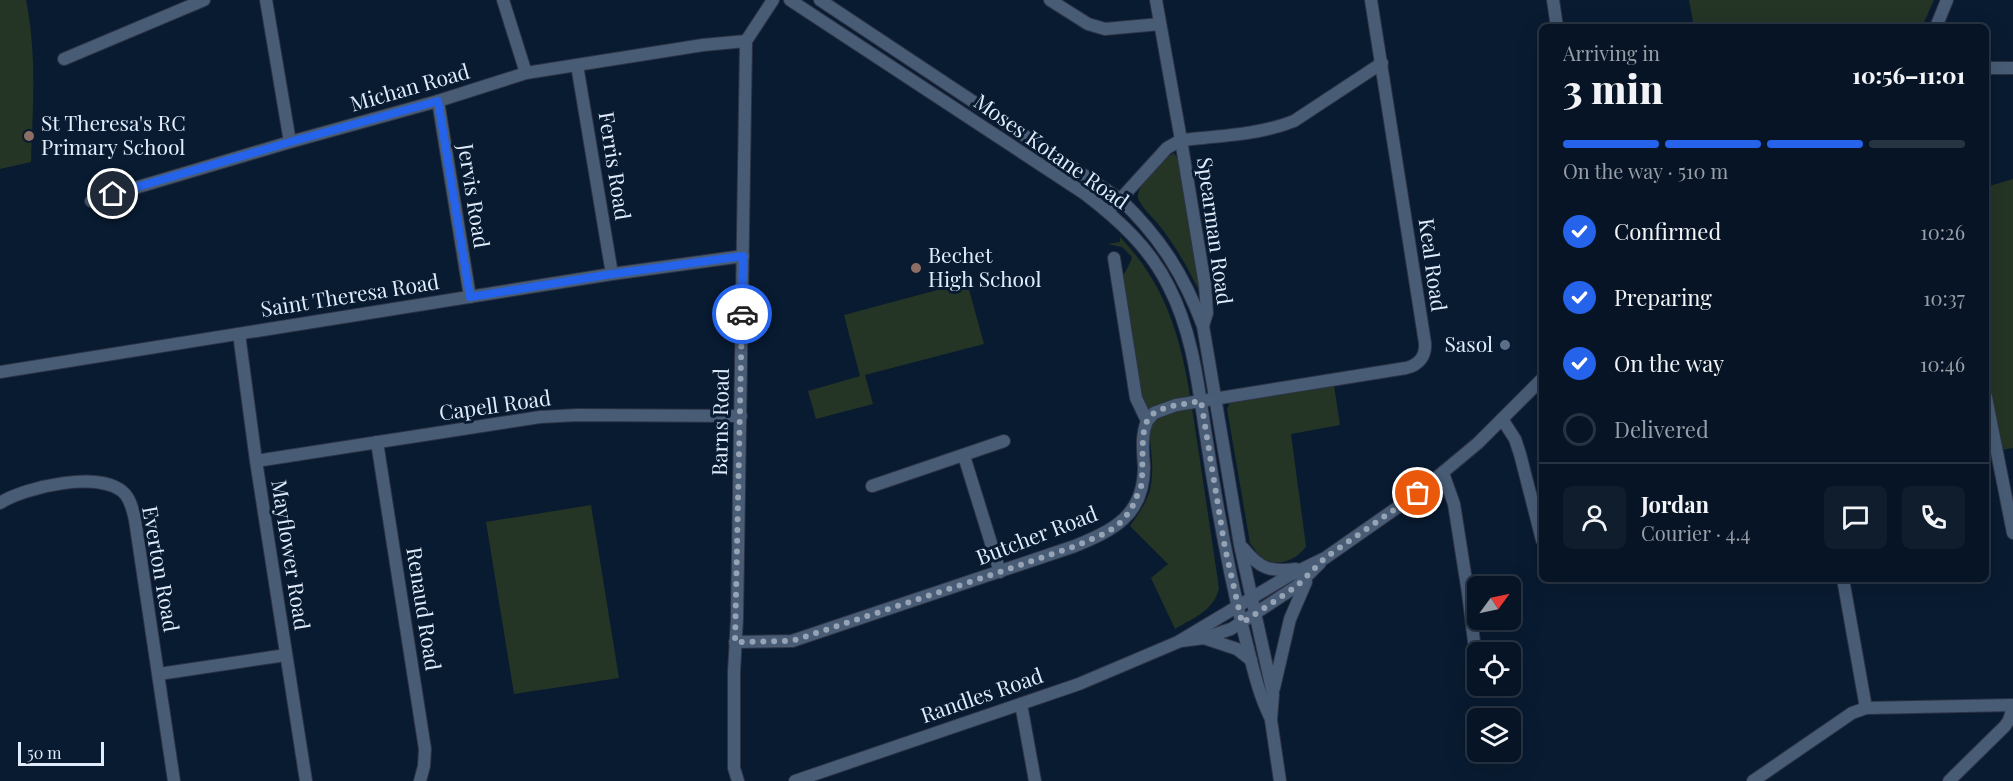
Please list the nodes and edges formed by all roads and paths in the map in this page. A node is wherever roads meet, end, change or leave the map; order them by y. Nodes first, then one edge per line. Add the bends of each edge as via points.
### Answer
1 (204, 0) edge
2 (266, 0) edge
3 (503, 0) edge
4 (773, 0) edge
5 (790, 0) edge
6 (820, 0) edge
7 (1050, 0) edge
8 (1156, 0) edge
9 (1371, 0) edge
10 (1553, 0) edge
11 (1947, 0) edge
12 (1160, 24) junction
13 (1557, 24) edge
14 (1937, 24) edge
15 (746, 41) junction
16 (64, 59) dead end
17 (1382, 63) junction
18 (577, 65) junction
19 (1989, 68) edge
20 (2013, 69) edge
21 (526, 73) junction
22 (438, 101) junction
23 (1181, 140) junction
24 (290, 142) junction
25 (1120, 199) junction
26 (91, 201) dead end
27 (1109, 212) junction
28 (743, 256) junction
29 (1114, 258) dead end
30 (612, 274) junction
31 (470, 297) junction
32 (1203, 326) junction
33 (239, 334) junction
34 (0, 372) edge
35 (1539, 382) edge
36 (1215, 398) junction
37 (1201, 401) junction
38 (1989, 412) edge
39 (741, 416) junction
40 (1503, 419) junction
41 (1147, 421) junction
42 (1004, 441) dead end
43 (377, 442) junction
44 (964, 456) junction
45 (256, 461) junction
46 (1443, 473) junction
47 (872, 486) dead end
48 (0, 503) edge
49 (1539, 528) edge
50 (2013, 533) edge
51 (1240, 545) junction
52 (1000, 572) junction
53 (1306, 572) junction
54 (1844, 582) edge
55 (1252, 597) junction
56 (1238, 606) junction
57 (1256, 613) junction
58 (1242, 623) junction
59 (1204, 638) junction
60 (735, 642) junction
61 (1178, 642) junction
62 (1474, 642) edge
63 (286, 655) junction
64 (1251, 660) junction
65 (159, 674) junction
66 (1273, 694) junction
67 (1021, 704) junction
68 (2013, 706) edge
69 (1866, 708) junction
70 (1271, 720) junction
71 (174, 781) edge
72 (306, 781) edge
73 (420, 781) edge
74 (738, 781) edge
75 (795, 781) edge
76 (1035, 781) edge
77 (1280, 781) edge
78 (1753, 781) edge
79 (1949, 781) edge

1 - 16 street
2 - 24 street
3 - 21 street
4 - 15 street
5 - 27 street, Moses Kotane Road
6 - 25 street, Moses Kotane Road
7 - 12 street via 1088,24 1105,29
8 - 12 street, Spearman Road
9 - 17 street, Keal Road
10 - 13 street
11 - 14 street
12 - 23 street, Spearman Road
15 - 18 street, Michan Road
15 - 28 street, Barns Road
17 - 23 street via 1279,127
17 - 36 street, Keal Road via 1425,353 1418,363 1406,368
18 - 21 street, Michan Road
18 - 30 street, Ferris Road
19 - 20 street
21 - 22 street, Michan Road
22 - 24 street, Michan Road
22 - 31 street, Jervis Road
23 - 25 street via 1167,148
23 - 32 street, Spearman Road via 1204,285 1207,313
24 - 26 street, Michan Road
25 - 27 street
25 - 32 street, Moses Kotane Road via 1168,254
27 - 37 street, Moses Kotane Road via 1135,238 1168,285 1188,333
28 - 30 street, Saint Theresa Road
28 - 39 street, Barns Road
29 - 41 street via 1132,381
30 - 31 street, Saint Theresa Road
31 - 33 street, Saint Theresa Road
32 - 36 street, Moses Kotane Road
33 - 34 street, Saint Theresa Road
33 - 45 street, Mayflower Road
35 - 40 street, Randles Road
36 - 37 street, Keal Road
36 - 51 street, Moses Kotane Road
37 - 41 street, Keal Road via 1167,407
37 - 56 street, Moses Kotane Road
38 - 50 street
39 - 43 street, Capell Road via 540,417
39 - 60 street, Barns Road
40 - 46 street, Randles Road
40 - 49 street via 1520,454
41 - 52 street, Butcher Road via 1142,484 1126,517 1108,532 1076,546
42 - 44 street
43 - 45 street, Capell Road
43 - 73 street, Renaud Road via 425,749
44 - 47 street
44 - 52 street
45 - 63 street, Mayflower Road
46 - 53 street, Randles Road
46 - 62 street via 1454,504
48 - 65 street, Everton Road via 26,491 69,482 99,482 124,493 135,520
51 - 53 street via 1265,568
51 - 55 street, Moses Kotane Road
52 - 60 street, Butcher Road via 792,641
53 - 55 street, Randles Road
53 - 57 street, Randles Road via 1297,586
53 - 66 street via 1292,612
54 - 69 street
55 - 56 street, Randles Road
55 - 57 street, Moses Kotane Road
56 - 58 street, Moses Kotane Road
56 - 61 street, Randles Road
57 - 58 street, Randles Road
57 - 66 street, Moses Kotane Road
58 - 59 street, Randles Road
58 - 64 street, Moses Kotane Road
59 - 61 street, Randles Road
59 - 64 street via 1237,649
60 - 74 street, Barns Road
61 - 67 street, Randles Road
63 - 65 street
63 - 72 street, Mayflower Road
64 - 70 street, Moses Kotane Road
65 - 71 street, Everton Road
66 - 70 street, Moses Kotane Road
67 - 75 street, Randles Road
67 - 76 street
68 - 69 street
68 - 79 street via 2005,726
69 - 78 street via 1852,713
70 - 77 street, Moses Kotane Road

